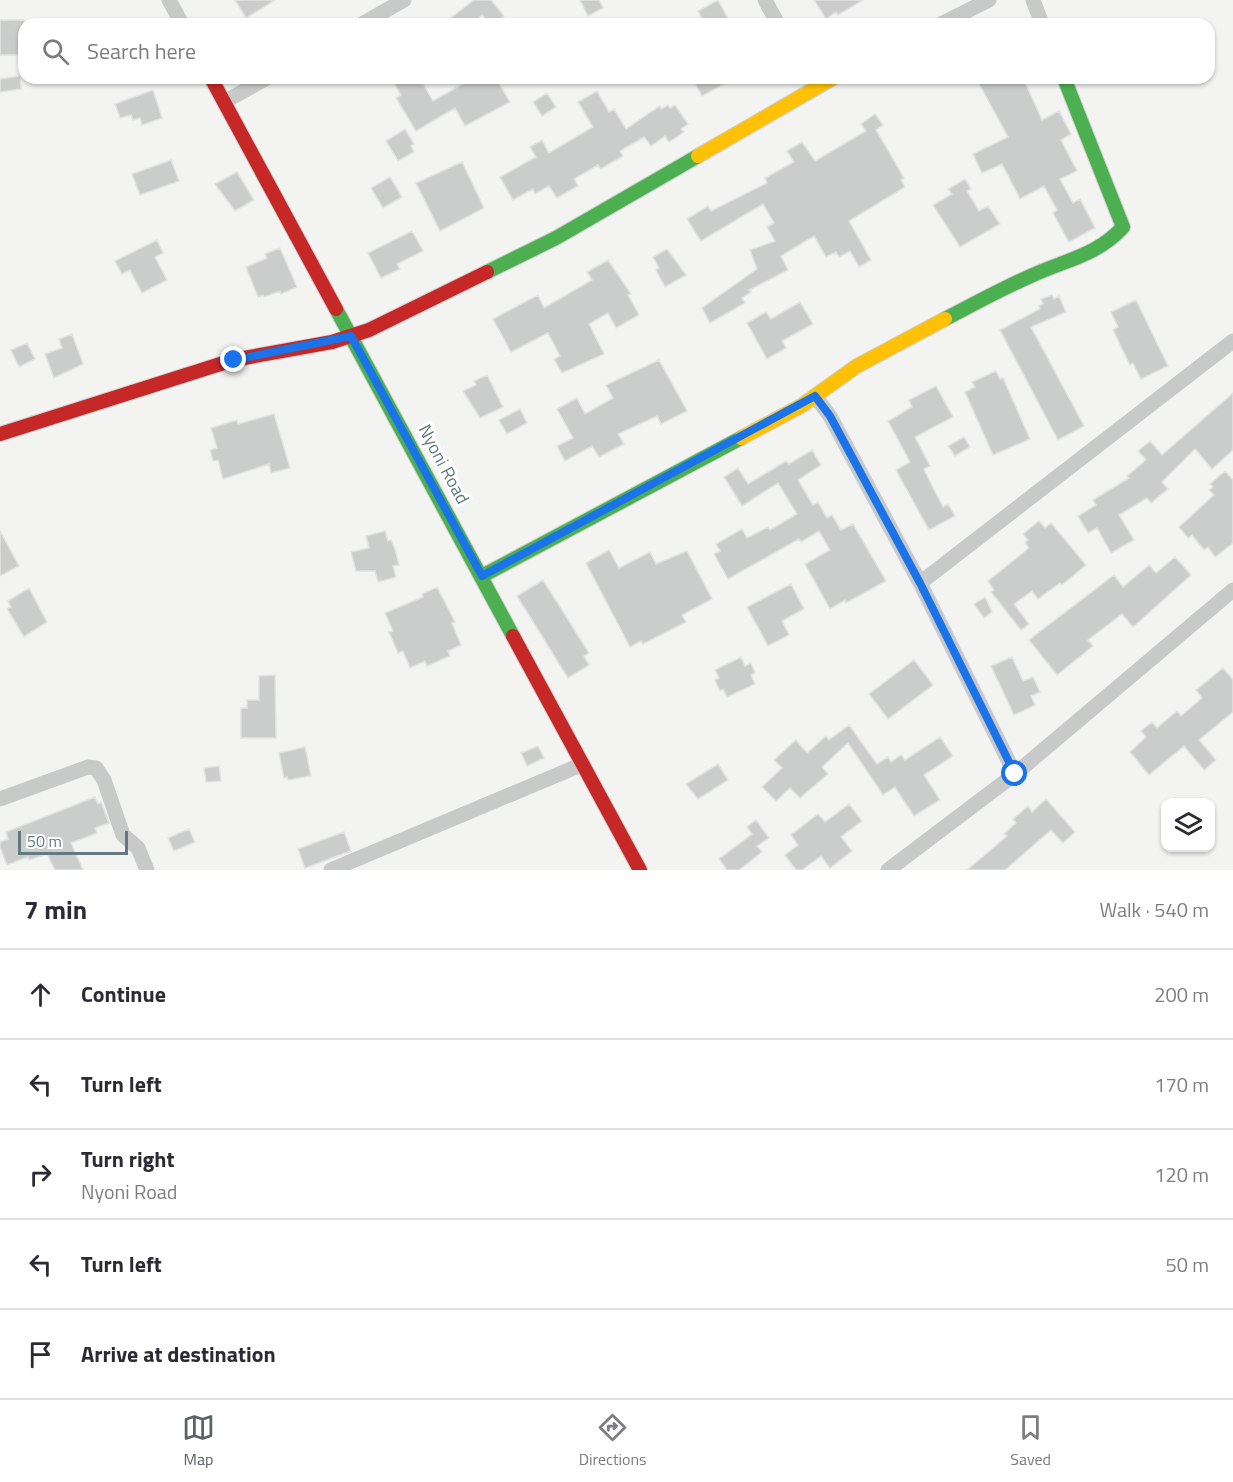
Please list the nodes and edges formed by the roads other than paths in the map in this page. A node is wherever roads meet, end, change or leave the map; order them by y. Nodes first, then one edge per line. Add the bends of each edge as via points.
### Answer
1 (169, 0) edge
2 (404, 0) edge
3 (765, 0) edge
4 (989, 0) edge
5 (1033, 0) edge
6 (179, 18) edge
7 (372, 18) edge
8 (775, 18) edge
9 (953, 18) edge
10 (1040, 18) edge
11 (214, 84) edge
12 (256, 84) edge
13 (809, 84) edge
14 (1066, 84) edge
15 (224, 102) junction
16 (351, 336) junction
17 (1233, 341) edge
18 (815, 396) junction
19 (0, 434) edge
20 (482, 576) junction
21 (920, 583) junction
22 (1233, 590) edge
23 (583, 764) junction
24 (1015, 774) junction
25 (0, 799) edge
26 (147, 870) edge
27 (331, 870) edge
28 (640, 870) edge
29 (888, 870) edge

1 - 6 street
2 - 7 street
3 - 8 street
4 - 9 street
5 - 10 street
11 - 15 street, Nyoni Road
12 - 15 street
13 - 16 street via 556,237
14 - 18 street via 1123,227 1116,237 1027,277 901,342 856,366
15 - 16 street, Nyoni Road
16 - 19 street via 234,360
16 - 20 street, Nyoni Road
17 - 21 street
18 - 20 street
18 - 21 street via 830,416
20 - 23 street, Nyoni Road
21 - 24 street
22 - 24 street
23 - 27 street
23 - 28 street, Nyoni Road
24 - 29 street
25 - 26 street via 88,767 96,768 123,835 138,848

